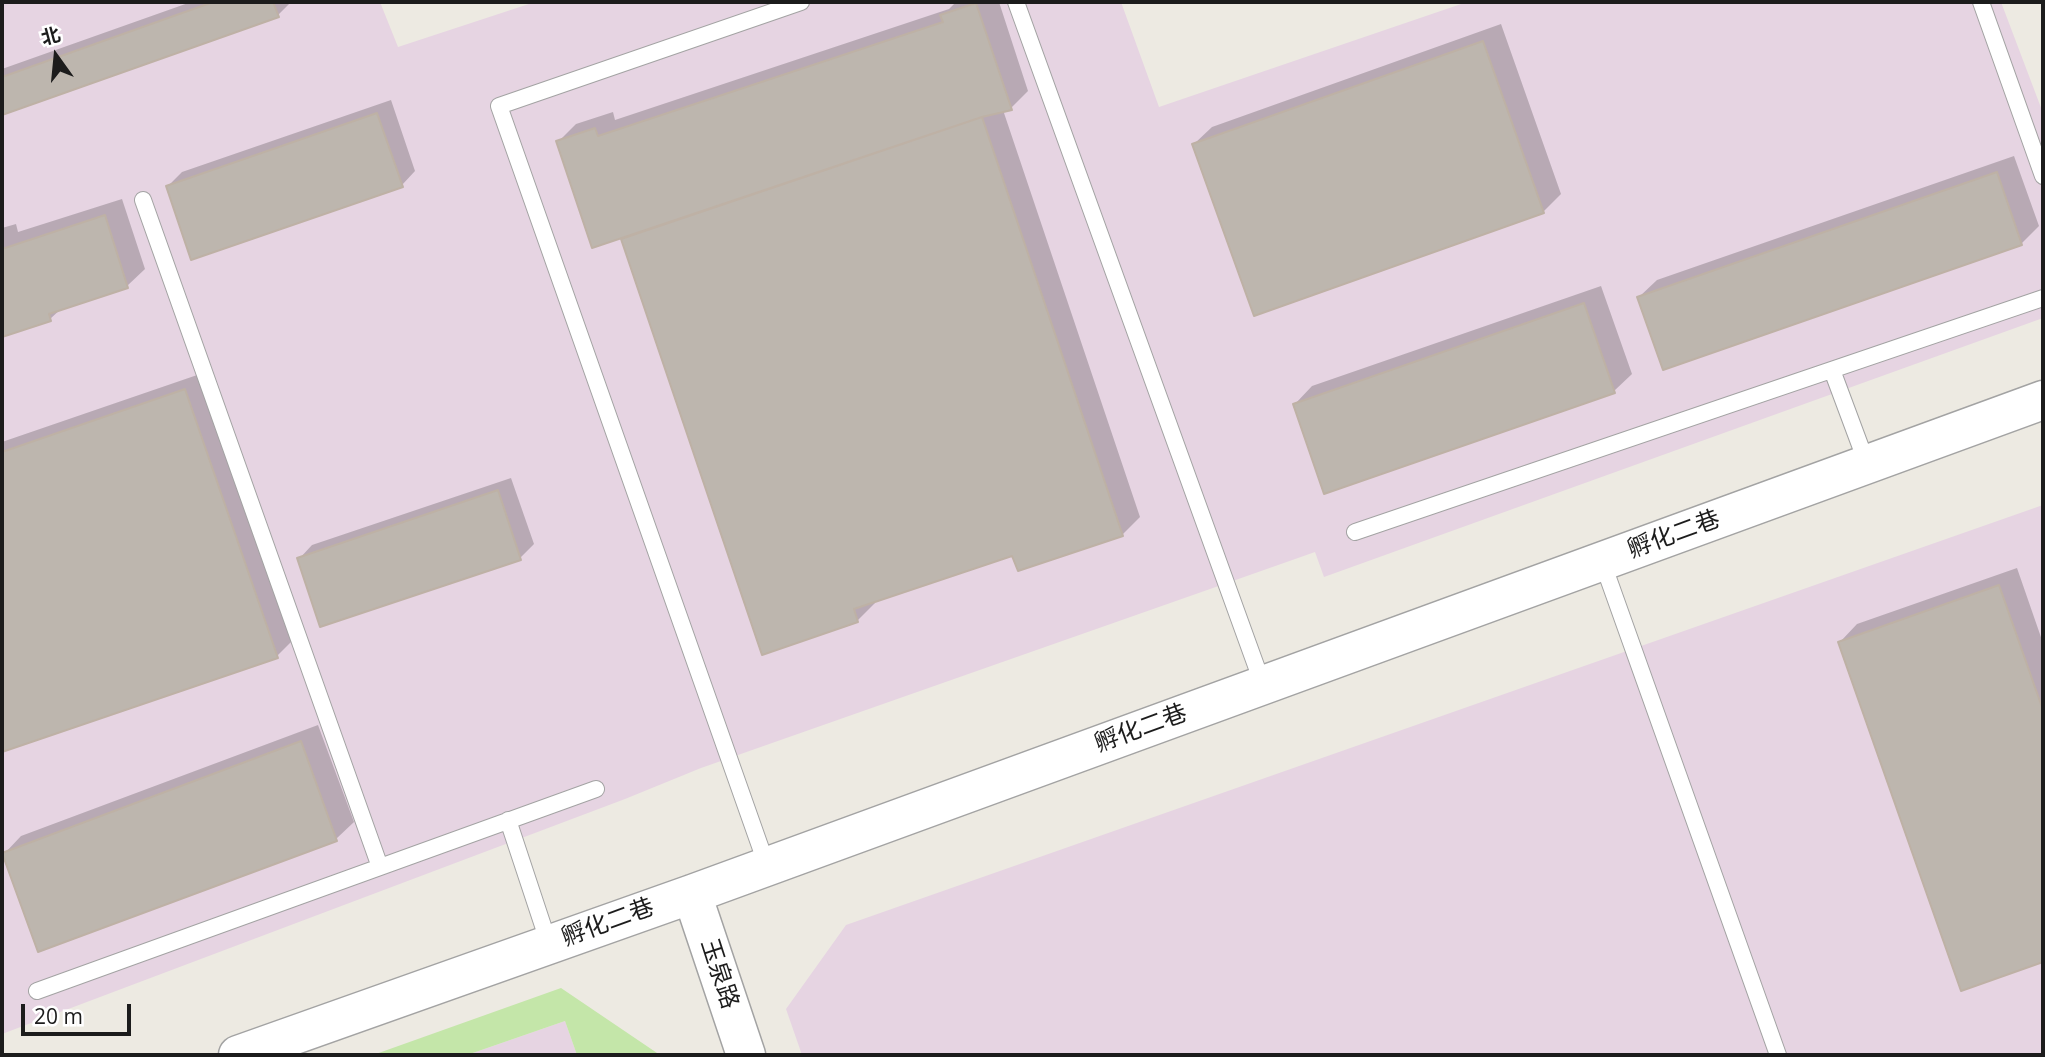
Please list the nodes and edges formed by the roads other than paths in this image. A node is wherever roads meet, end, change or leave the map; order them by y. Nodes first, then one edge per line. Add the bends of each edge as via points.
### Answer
1 (801, 2) edge
2 (1016, 2) edge
3 (1981, 2) edge
4 (2043, 176) edge
5 (143, 200) dead end
6 (2043, 298) edge
7 (1832, 370) junction
8 (2043, 400) edge
9 (1867, 464) junction
10 (1355, 531) dead end
11 (1602, 561) junction
12 (1263, 685) junction
13 (596, 789) dead end
14 (508, 820) junction
15 (766, 866) junction
16 (380, 867) junction
17 (692, 894) junction
18 (549, 945) junction
19 (37, 991) dead end
20 (238, 1055) edge
21 (746, 1055) edge
22 (1778, 1055) edge

1 - 15 lane via 499,106
2 - 12 lane
3 - 4 lane
5 - 16 lane
6 - 7 lane
7 - 9 lane
7 - 10 lane
8 - 9 street, 孵化二巷
9 - 11 street, 孵化二巷
11 - 12 street, 孵化二巷
11 - 22 lane
12 - 15 street, 孵化二巷
13 - 14 lane
14 - 16 lane
14 - 18 lane
15 - 17 street, 孵化二巷
16 - 19 lane
17 - 18 street, 孵化二巷
17 - 21 street, 玉泉路
18 - 20 street, 孵化二巷

